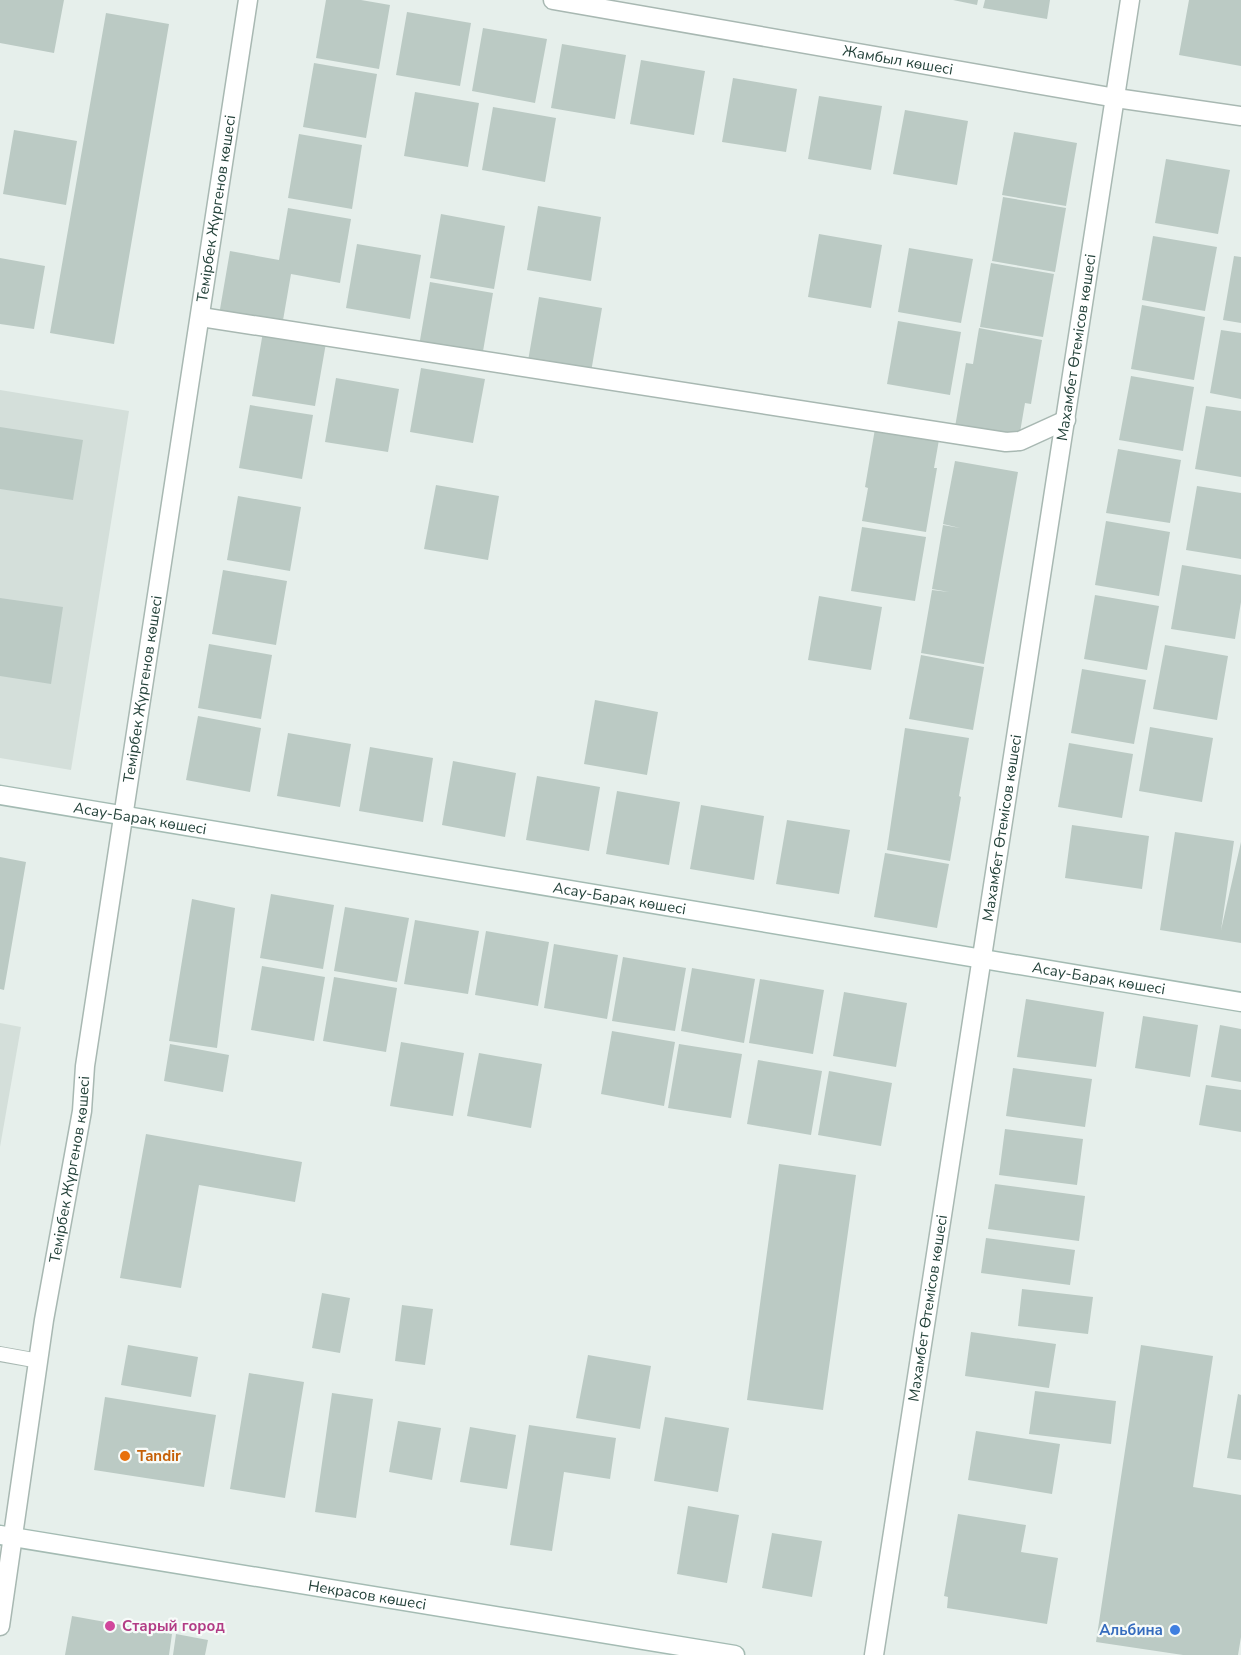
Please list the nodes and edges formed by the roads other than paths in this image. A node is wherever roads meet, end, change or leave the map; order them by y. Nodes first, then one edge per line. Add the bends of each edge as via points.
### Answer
1 (248, 0) edge
2 (553, 0) edge
3 (1130, 0) edge
4 (1116, 98) junction
5 (1241, 116) edge
6 (201, 317) junction
7 (1066, 420) junction
8 (0, 795) edge
9 (124, 816) junction
10 (982, 959) junction
11 (1241, 1002) edge
12 (0, 1354) edge
13 (39, 1361) junction
14 (7, 1536) edge
15 (0, 1626) edge
16 (735, 1655) edge
17 (874, 1655) edge

1 - 6 street, Темірбек Жүргенов көшесі
2 - 4 street, Жамбыл көшесі
3 - 4 street, Махамбет Өтемісов көшесі
4 - 5 street, Жамбыл көшесі
4 - 7 street, Махамбет Өтемісов көшесі
6 - 7 street via 1006,442 1020,441
6 - 9 street, Темірбек Жүргенов көшесі
7 - 10 street, Махамбет Өтемісов көшесі
8 - 9 street, Асау-Барақ көшесі
9 - 10 street, Асау-Барақ көшесі
9 - 13 street, Темірбек Жүргенов көшесі via 85,1066 82,1111
10 - 11 street, Асау-Барақ көшесі
10 - 17 street, Махамбет Өтемісов көшесі
12 - 13 lane
13 - 14 street, Темірбек Жүргенов көшесі
14 - 15 street, Темірбек Жүргенов көшесі
14 - 16 street, Некрасов көшесі

